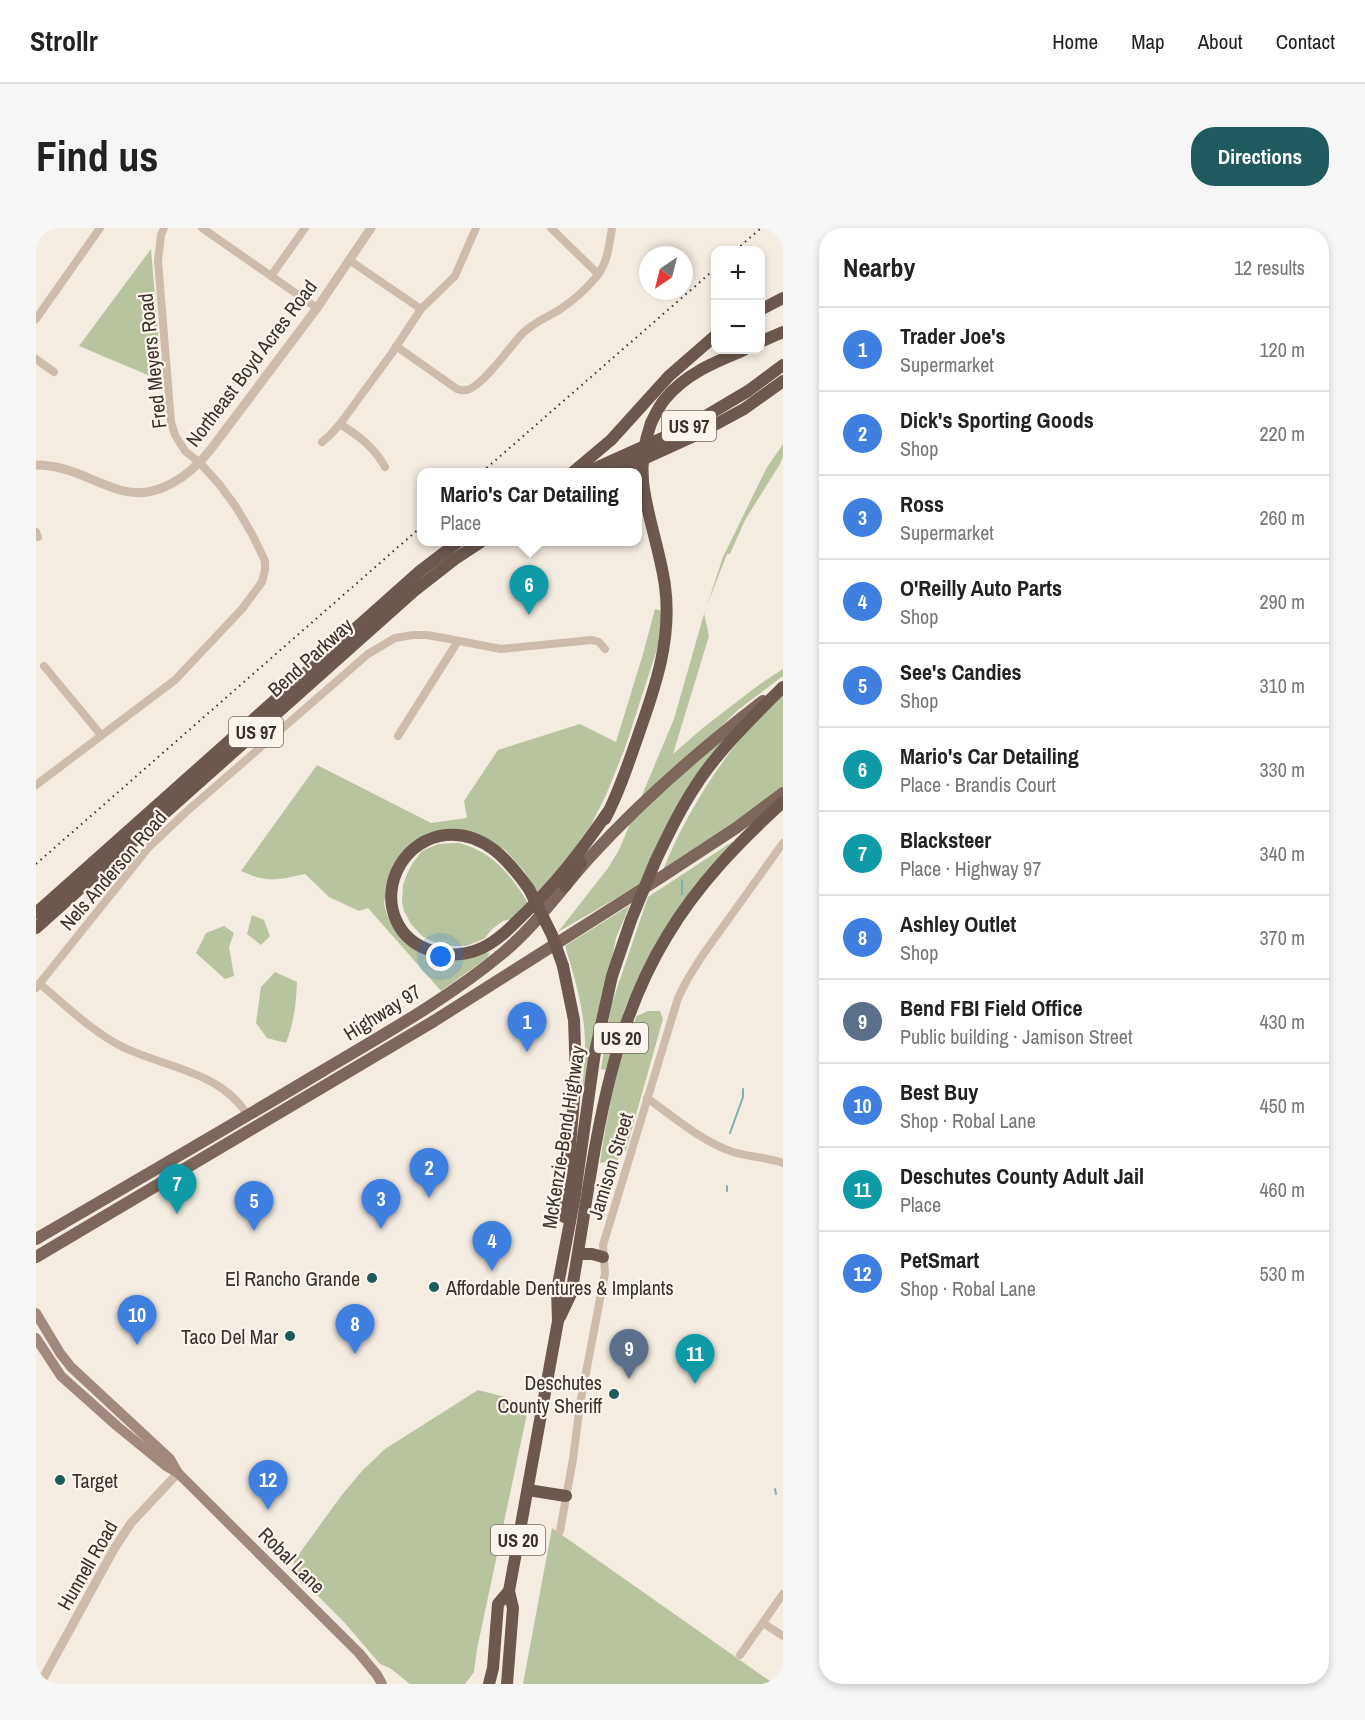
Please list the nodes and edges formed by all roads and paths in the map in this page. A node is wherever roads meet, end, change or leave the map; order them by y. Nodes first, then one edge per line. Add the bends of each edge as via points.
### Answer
1 (100, 228) edge
2 (164, 228) edge
3 (305, 228) edge
4 (370, 228) edge
5 (476, 228) edge
6 (551, 228) edge
7 (612, 228) edge
8 (207, 229) edge
9 (349, 260) junction
10 (598, 274) junction
11 (271, 276) junction
12 (783, 298) edge
13 (765, 307) edge
14 (317, 308) junction
15 (421, 309) junction
16 (36, 319) edge
17 (783, 332) edge
18 (711, 339) edge
19 (765, 340) edge
20 (396, 346) junction
21 (735, 354) edge
22 (36, 359) edge
23 (783, 365) edge
24 (54, 372) dead end
25 (783, 381) edge
26 (340, 424) junction
27 (322, 442) dead end
28 (200, 463) junction
29 (36, 465) edge
30 (385, 467) dead end
31 (578, 468) edge
32 (596, 468) edge
33 (624, 468) edge
34 (453, 546) edge
35 (475, 546) edge
36 (458, 641) junction
37 (605, 648) dead end
38 (44, 666) dead end
39 (783, 687) edge
40 (101, 735) junction
41 (398, 736) dead end
42 (36, 785) edge
43 (783, 794) edge
44 (783, 802) edge
45 (608, 812) junction
46 (783, 843) edge
47 (566, 886) junction
48 (36, 913) edge
49 (36, 928) edge
50 (38, 986) edge
51 (347, 1056) junction
52 (647, 1098) junction
53 (248, 1116) junction
54 (254, 1128) junction
55 (783, 1163) edge
56 (36, 1239) edge
57 (578, 1254) junction
58 (36, 1257) edge
59 (603, 1257) junction
60 (557, 1290) junction
61 (36, 1313) edge
62 (558, 1321) junction
63 (36, 1338) edge
64 (178, 1473) junction
65 (528, 1490) junction
66 (566, 1496) junction
67 (560, 1531) dead end
68 (509, 1591) junction
69 (783, 1594) edge
70 (763, 1623) junction
71 (783, 1636) edge
72 (740, 1654) dead end
73 (380, 1680) edge
74 (40, 1684) edge
75 (392, 1684) edge
76 (489, 1684) edge
77 (507, 1684) edge

1 - 16 street
2 - 28 street, Fred Meyers Road via 158,261 171,422 186,451
3 - 11 street
4 - 9 street, Northeast Boyd Acres Road
5 - 15 street via 455,276
6 - 10 street
7 - 10 street via 609,251
8 - 11 street
9 - 14 street, Northeast Boyd Acres Road
9 - 15 street
10 - 20 street via 560,309 528,329 503,359 464,391
11 - 14 street
12 - 13 highway
14 - 28 street, Northeast Boyd Acres Road
15 - 20 street
17 - 19 highway
18 - 31 highway via 669,376 611,440
20 - 26 street
21 - 45 highway, bridge via 679,384 665,399 646,438 643,482 664,585 666,630 650,701
22 - 24 street
23 - 32 highway, US 97 via 689,426
25 - 33 highway, US 97 via 744,409
26 - 27 street
26 - 30 street via 367,442
28 - 29 street, Northeast Boyd Acres Road via 169,485 136,493 75,471
28 - 40 street, Fred Meyers Road via 252,534 265,561 262,582 191,665
34 - 48 highway, Bend Parkway / US 97
35 - 49 highway, Bend Parkway / US 97 via 414,591
36 - 37 street, Nels Anderson Road via 501,649 592,640
36 - 41 street
36 - 50 street, Nels Anderson Road via 413,635 396,638 368,654 149,848
38 - 40 street
39 - 47 main road, Highway 97 via 718,736 644,803
39 - 60 highway, McKenzie-Bend Highway / US 20, bridge via 700,779 655,862 631,920 612,976 595,1052
40 - 42 street
43 - 54 main road, Highway 97 via 663,876
44 - 57 highway, McKenzie-Bend Highway / US 20 via 700,888 668,934 642,982 621,1037 605,1097
45 - 47 highway
45 - 60 highway, bridge via 544,896 503,934 482,948 460,955 427,949 399,926 391,902 393,880 405,856 420,843 444,835 469,837 494,850 516,871 529,889 546,920 563,966 574,1020 576,1075
46 - 52 street, Jamison Street via 687,980
47 - 51 main road, Highway 97 via 525,933 470,979
50 - 53 street via 124,1048 220,1086
51 - 53 main road, Highway 97
51 - 54 main road via 312,1084 257,1118
52 - 55 street via 718,1146
52 - 59 street, Jamison Street via 603,1245
53 - 56 main road, Highway 97
54 - 58 main road, Highway 97
57 - 59 highway
57 - 62 highway, McKenzie-Bend Highway / US 20 via 571,1294
59 - 66 street, Jamison Street via 605,1273
60 - 62 highway, McKenzie-Bend Highway / US 20
61 - 64 main road, Robal Lane via 65,1361 170,1459
62 - 65 highway, McKenzie-Bend Highway / US 20
63 - 64 main road, Robal Lane via 62,1376 117,1426
64 - 73 main road, Robal Lane via 351,1645
64 - 74 street, Hunnell Road via 114,1549
65 - 66 highway
65 - 68 highway, McKenzie-Bend Highway / US 20
66 - 67 street, Jamison Street
68 - 76 highway, McKenzie-Bend Highway / US 20 via 498,1604
68 - 77 highway, McKenzie-Bend Highway / US 20 via 513,1608
69 - 70 street
70 - 71 street
70 - 72 street
73 - 75 main road, Robal Lane

